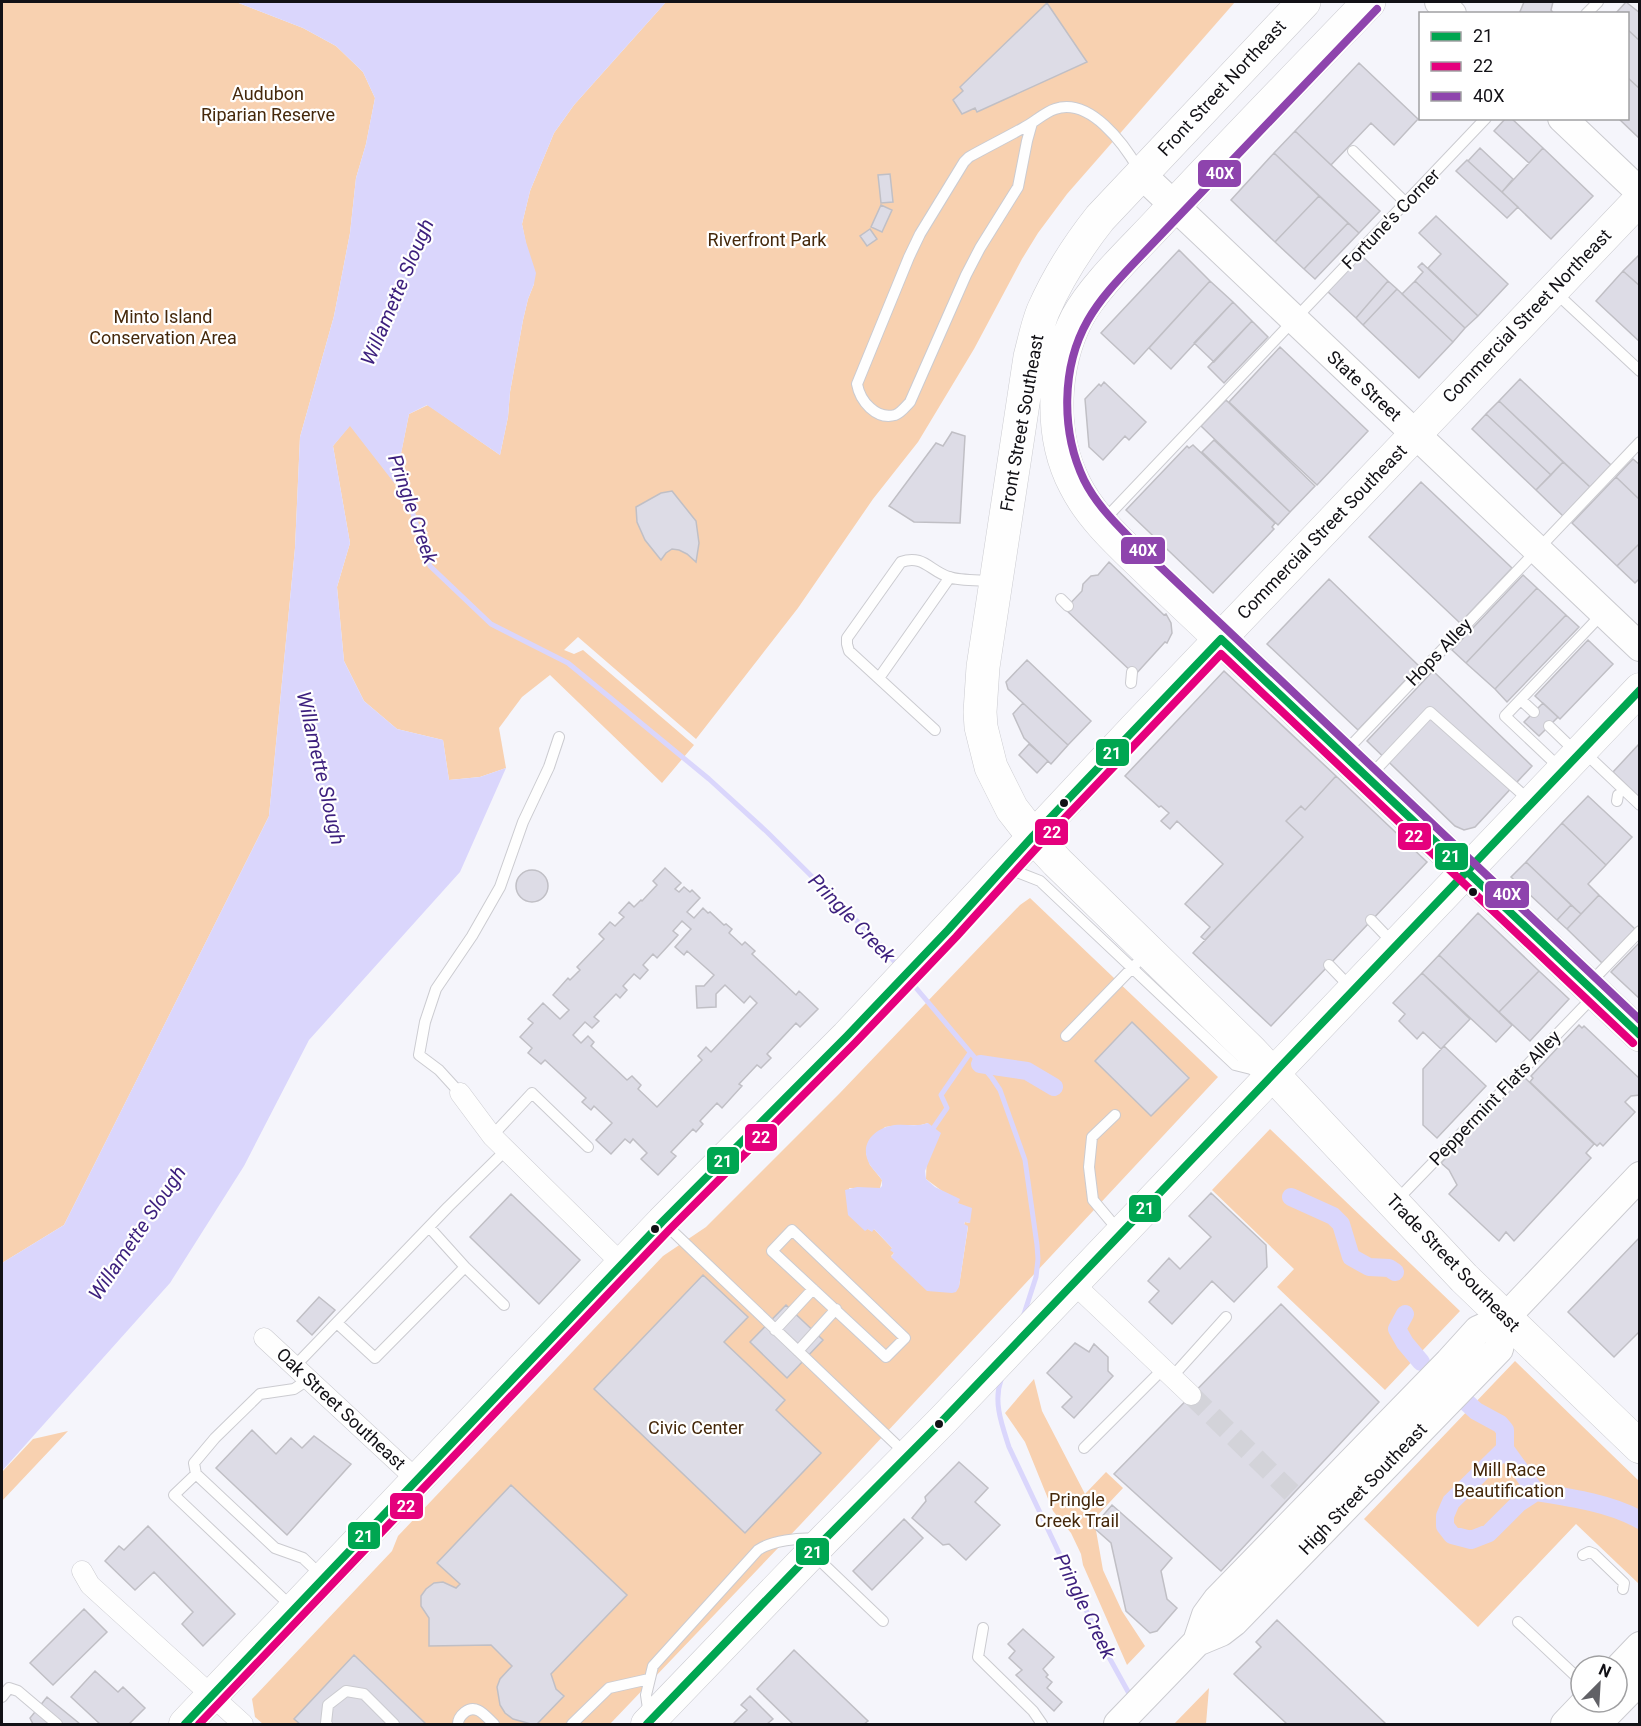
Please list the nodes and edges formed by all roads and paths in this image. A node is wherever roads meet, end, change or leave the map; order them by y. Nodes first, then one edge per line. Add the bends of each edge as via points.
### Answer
1 (1304, 2) edge
2 (1369, 2) edge
3 (1484, 120) edge
4 (1564, 120) edge
5 (1032, 123) junction
6 (1353, 152) dead end
7 (1141, 174) junction
8 (1640, 192) edge
9 (1640, 199) edge
10 (1406, 203) junction
11 (1174, 206) junction
12 (1553, 290) junction
13 (1295, 320) junction
14 (1640, 371) edge
15 (1415, 434) junction
16 (1640, 442) edge
17 (1102, 523) junction
18 (1537, 550) junction
19 (950, 577) junction
20 (995, 581) junction
21 (1604, 613) junction
22 (1221, 639) junction
23 (1640, 647) edge
24 (983, 667) joint
25 (879, 678) junction
26 (1640, 689) edge
27 (1521, 700) junction
28 (1534, 712) dead end
29 (1549, 726) dead end
30 (935, 730) dead end
31 (559, 737) dead end
32 (1342, 755) junction
33 (1574, 758) junction
34 (1367, 779) junction
35 (1532, 802) junction
36 (1640, 805) edge
37 (1012, 809) junction
38 (1033, 836) junction
39 (1004, 867) junction
40 (1466, 871) junction
41 (1371, 920) dead end
42 (1640, 931) edge
43 (1395, 945) junction
44 (1140, 960) junction
45 (1329, 965) dead end
46 (1353, 989) junction
47 (1592, 990) junction
48 (1640, 1035) edge
49 (1066, 1036) dead end
50 (1273, 1074) junction
51 (460, 1093) joint
52 (1115, 1115) dead end
53 (492, 1136) junction
54 (588, 1147) dead end
55 (506, 1150) junction
56 (1640, 1176) edge
57 (1394, 1203) junction
58 (662, 1222) junction
59 (429, 1227) junction
60 (1121, 1234) junction
61 (622, 1264) junction
62 (465, 1267) junction
63 (1081, 1275) junction
64 (813, 1289) junction
65 (504, 1305) dead end
66 (836, 1309) junction
67 (1226, 1317) dead end
68 (1505, 1318) junction
69 (337, 1323) junction
70 (775, 1330) junction
71 (264, 1338) dead end
72 (798, 1351) junction
73 (302, 1373) junction
74 (1167, 1373) junction
75 (1191, 1395) tunnel mouth
76 (1633, 1436) edge
77 (1084, 1448) dead end
78 (908, 1456) junction
79 (196, 1474) junction
80 (417, 1480) junction
81 (818, 1546) junction
82 (1583, 1555) dead end
83 (82, 1571) dead end
84 (324, 1578) junction
85 (1623, 1589) dead end
86 (294, 1610) junction
87 (883, 1621) dead end
88 (1518, 1622) dead end
89 (982, 1628) dead end
90 (1197, 1642) junction
91 (1640, 1646) edge
92 (1629, 1657) edge
93 (1569, 1670) edge
94 (649, 1679) junction
95 (213, 1696) junction
96 (2, 1697) edge
97 (1595, 1714) edge
98 (657, 1720) edge
99 (456, 1724) edge
100 (57, 1725) edge
101 (186, 1725) edge
102 (243, 1725) edge
103 (327, 1725) edge
104 (394, 1725) edge
105 (494, 1725) edge
106 (572, 1725) edge
107 (1042, 1725) edge
108 (1118, 1725) edge
109 (1565, 1725) edge

1 - 7 highway, Front Street Northeast
2 - 11 highway
3 - 10 lane, Fortune's Corner
4 - 8 street
5 - 5 lane via 964,162 920,234 857,384 868,407 895,415 910,402 966,275 1018,187
5 - 7 lane via 1062,107 1088,112 1123,144
6 - 10 lane
7 - 11 street, State Street
7 - 20 highway, Front Street Southeast via 1081,242 1042,313 1030,357
9 - 12 main road, Commercial Street Northeast
10 - 13 lane, Fortune's Corner
11 - 13 street, State Street
11 - 17 highway via 1096,290 1078,316 1066,344 1059,377 1060,445 1074,484
12 - 14 lane
12 - 15 main road, Commercial Street Northeast
13 - 15 street, State Street
13 - 17 lane, Fortune's Corner
15 - 18 street, State Street
15 - 22 main road, Commercial Street Southeast
16 - 18 lane, Hops Alley
17 - 22 highway
18 - 21 street, State Street
18 - 32 lane, Hops Alley
19 - 20 lane
19 - 25 lane
19 - 25 lane via 917,560 901,562 847,638 849,651
20 - 24 highway, Front Street Southeast
21 - 23 street, State Street
21 - 27 lane
22 - 32 highway
22 - 38 main road, Commercial Street Southeast
24 - 37 highway, Trade Street Southeast via 981,727 991,767
25 - 30 lane
26 - 33 main road
27 - 28 lane
27 - 33 lane via 1505,716
29 - 33 lane
31 - 51 lane via 500,887 436,989 425,1022 419,1055
32 - 34 highway
33 - 35 main road
33 - 36 lane
34 - 35 lane via 1430,712
34 - 40 highway
35 - 40 main road
37 - 38 highway, Trade Street Southeast
37 - 39 main road
38 - 39 main road, Commercial Street Southeast
38 - 44 highway, Trade Street Southeast
39 - 44 lane, Trade Street Southeast via 1040,881
39 - 58 main road, Commercial Street Southeast via 848,1036
40 - 43 main road
40 - 47 highway
41 - 43 lane
42 - 47 lane, Peppermint Flats Alley
43 - 46 main road
44 - 49 lane
44 - 50 highway, Trade Street Southeast via 1250,1050
45 - 46 lane
46 - 50 main road
47 - 48 highway
47 - 57 lane, Peppermint Flats Alley
50 - 57 highway, Trade Street Southeast
50 - 60 main road
51 - 53 street
52 - 60 lane via 1092,1137 1089,1167 1093,1200
53 - 54 lane via 532,1093
53 - 55 street
55 - 59 lane
55 - 61 street
56 - 68 street, High Street Southeast
57 - 68 highway, Trade Street Southeast
58 - 61 main road, Commercial Street Southeast
58 - 70 lane
59 - 62 lane
59 - 69 lane
60 - 63 main road
61 - 80 main road, Commercial Street Southeast
62 - 65 lane
62 - 69 lane via 375,1358
63 - 74 street via 1100,1309
63 - 78 main road
64 - 66 lane
64 - 66 lane via 772,1251 792,1230 905,1338 886,1357
64 - 70 lane
66 - 72 lane
67 - 74 lane
68 - 76 highway, Trade Street Southeast
68 - 90 street, High Street Southeast via 1478,1330 1300,1501 1206,1615
68 - 90 street, High Street Southeast via 1499,1349 1234,1622
69 - 73 lane
70 - 72 lane
71 - 73 street, Oak Street Southeast
72 - 78 lane
73 - 79 lane via 294,1389 260,1394 194,1462
73 - 80 street, Oak Street Southeast
74 - 75 street
74 - 77 lane
78 - 81 main road
79 - 84 lane via 275,1548 303,1558
79 - 86 lane via 174,1495
80 - 84 main road, Commercial Street Southeast
81 - 87 lane
81 - 94 lane via 804,1538 763,1546 653,1666
81 - 98 main road
82 - 85 lane via 1594,1554 1624,1583
83 - 95 street via 90,1586
84 - 86 main road, Commercial Street Southeast
86 - 95 main road, Commercial Street Southeast
88 - 93 lane
89 - 107 lane via 978,1657 1033,1711
90 - 108 street, High Street Southeast
91 - 92 street
94 - 98 lane via 646,1695
94 - 106 lane via 609,1688
95 - 101 main road, Commercial Street Southeast
95 - 102 street
96 - 100 lane via 9,1688 18,1691
97 - 109 street
99 - 105 lane via 468,1709 474,1709
103 - 104 lane via 328,1705 346,1691 364,1694

